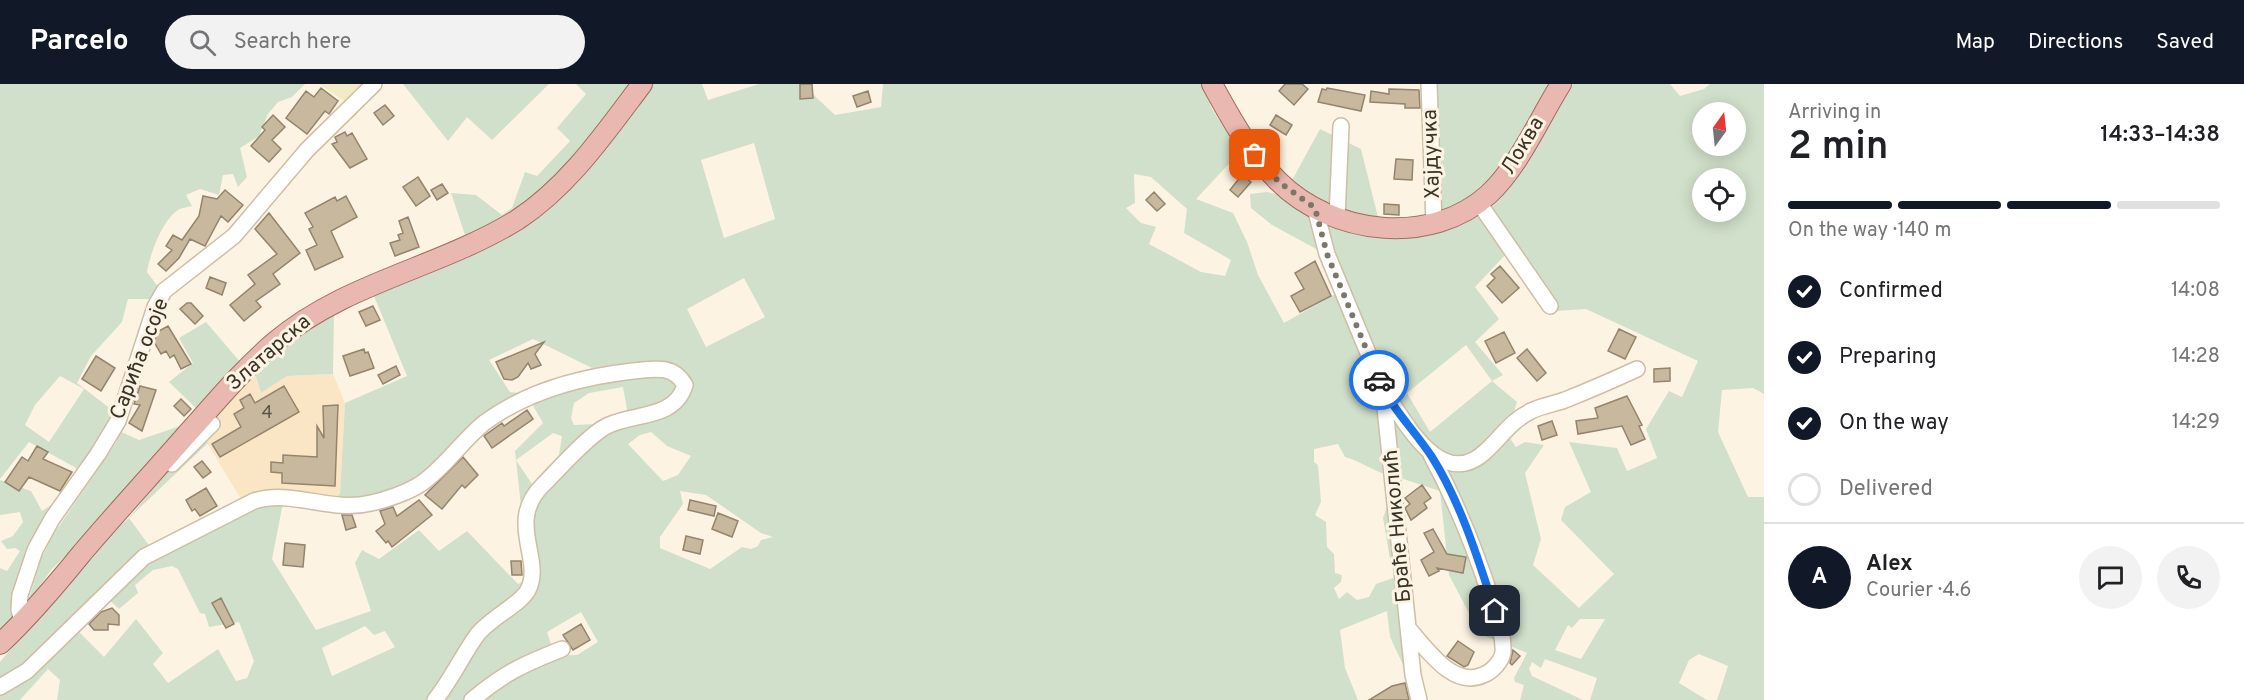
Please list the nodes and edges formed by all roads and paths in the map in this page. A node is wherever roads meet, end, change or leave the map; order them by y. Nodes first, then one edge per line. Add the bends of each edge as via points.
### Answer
1 (374, 84) edge
2 (642, 84) edge
3 (1212, 84) edge
4 (1429, 84) edge
5 (1561, 84) edge
6 (1341, 126) dead end
7 (1479, 203) junction
8 (1315, 208) junction
9 (1337, 217) junction
10 (1434, 224) junction
11 (1550, 306) dead end
12 (1637, 369) dead end
13 (1383, 389) junction
14 (212, 424) dead end
15 (1431, 455) junction
16 (139, 486) junction
17 (23, 623) junction
18 (1408, 628) junction
19 (0, 644) edge
20 (562, 649) dead end
21 (0, 687) edge
22 (435, 700) edge
23 (472, 700) edge
24 (1419, 700) edge

1 - 17 street, Сарића осоје via 307,150 234,236 164,291 155,307 118,421 35,550 20,595
2 - 16 main road, Златарска via 551,194 498,230 342,298 300,323 242,374
3 - 8 main road, Локва via 1255,155 1279,182
4 - 10 street, Хајдучка
5 - 7 main road, Локва via 1508,175
6 - 9 street
7 - 10 main road, Локва
7 - 11 street
8 - 9 main road, Локва
8 - 13 street, Браће Николић via 1327,254
9 - 10 main road, Локва via 1398,229
12 - 15 street, Браће Николић via 1605,385 1531,411 1510,424 1477,459 1464,464 1449,463
13 - 15 street, Браће Николић
13 - 18 street, Браће Николић
14 - 16 street via 146,487
15 - 18 street, Браће Николић via 1469,536 1501,629 1503,653 1498,665 1485,675 1462,678 1448,670
16 - 17 main road, Златарска
17 - 19 main road, Златарска
18 - 24 street, Браће Николић
20 - 23 street via 498,677
21 - 22 street via 27,670 144,557 254,501 270,496 338,507 371,503 421,484 483,424 513,403 578,380 650,370 678,374 685,385 681,396 668,407 607,426 540,488 529,506 525,526 532,580 527,592 495,616 478,635

